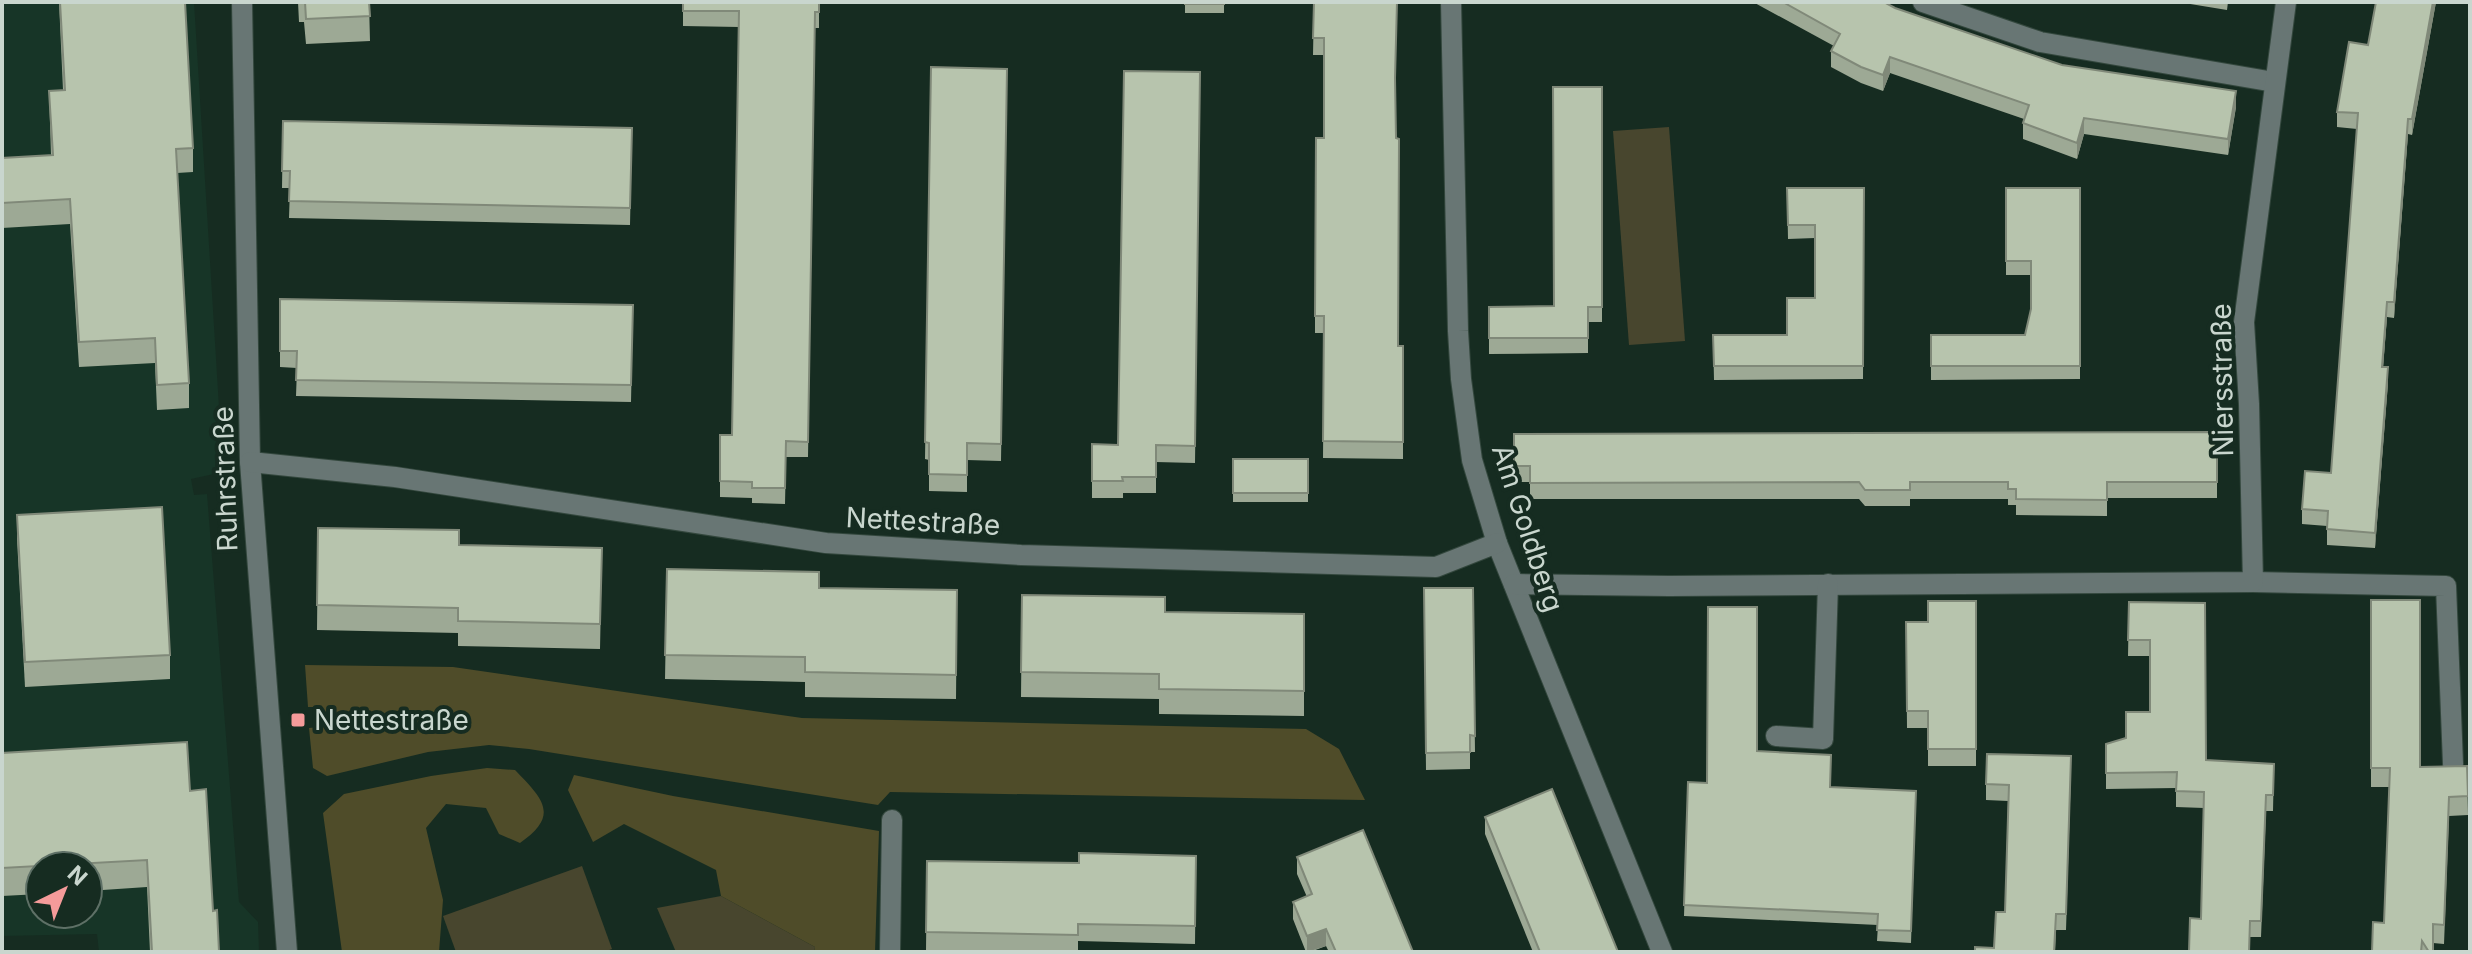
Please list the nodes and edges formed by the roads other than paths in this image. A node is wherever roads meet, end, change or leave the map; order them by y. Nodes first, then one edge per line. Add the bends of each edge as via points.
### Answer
1 (242, 2) edge
2 (1451, 2) edge
3 (1923, 2) edge
4 (2286, 2) edge
5 (2274, 82) junction
6 (250, 462) junction
7 (1497, 543) junction
8 (2253, 582) junction
9 (1514, 584) junction
10 (1828, 584) junction
11 (1776, 736) dead end
12 (2453, 764) edge
13 (892, 820) dead end
14 (287, 952) edge
15 (890, 952) edge
16 (1662, 952) edge

1 - 6 street, Ruhrstraße
2 - 7 street, Am Goldberg via 1461,379 1472,460
3 - 5 street via 2040,42
4 - 5 street, Niersstraße
5 - 8 street, Niersstraße via 2244,322
6 - 7 street, Nettestraße via 395,477 841,544 1036,556 1436,567
6 - 14 street, Ruhrstraße
7 - 9 street, Am Goldberg
8 - 10 street
8 - 12 street via 2446,586
9 - 10 street
9 - 16 street, Am Goldberg
10 - 11 street via 1823,739
13 - 15 street

